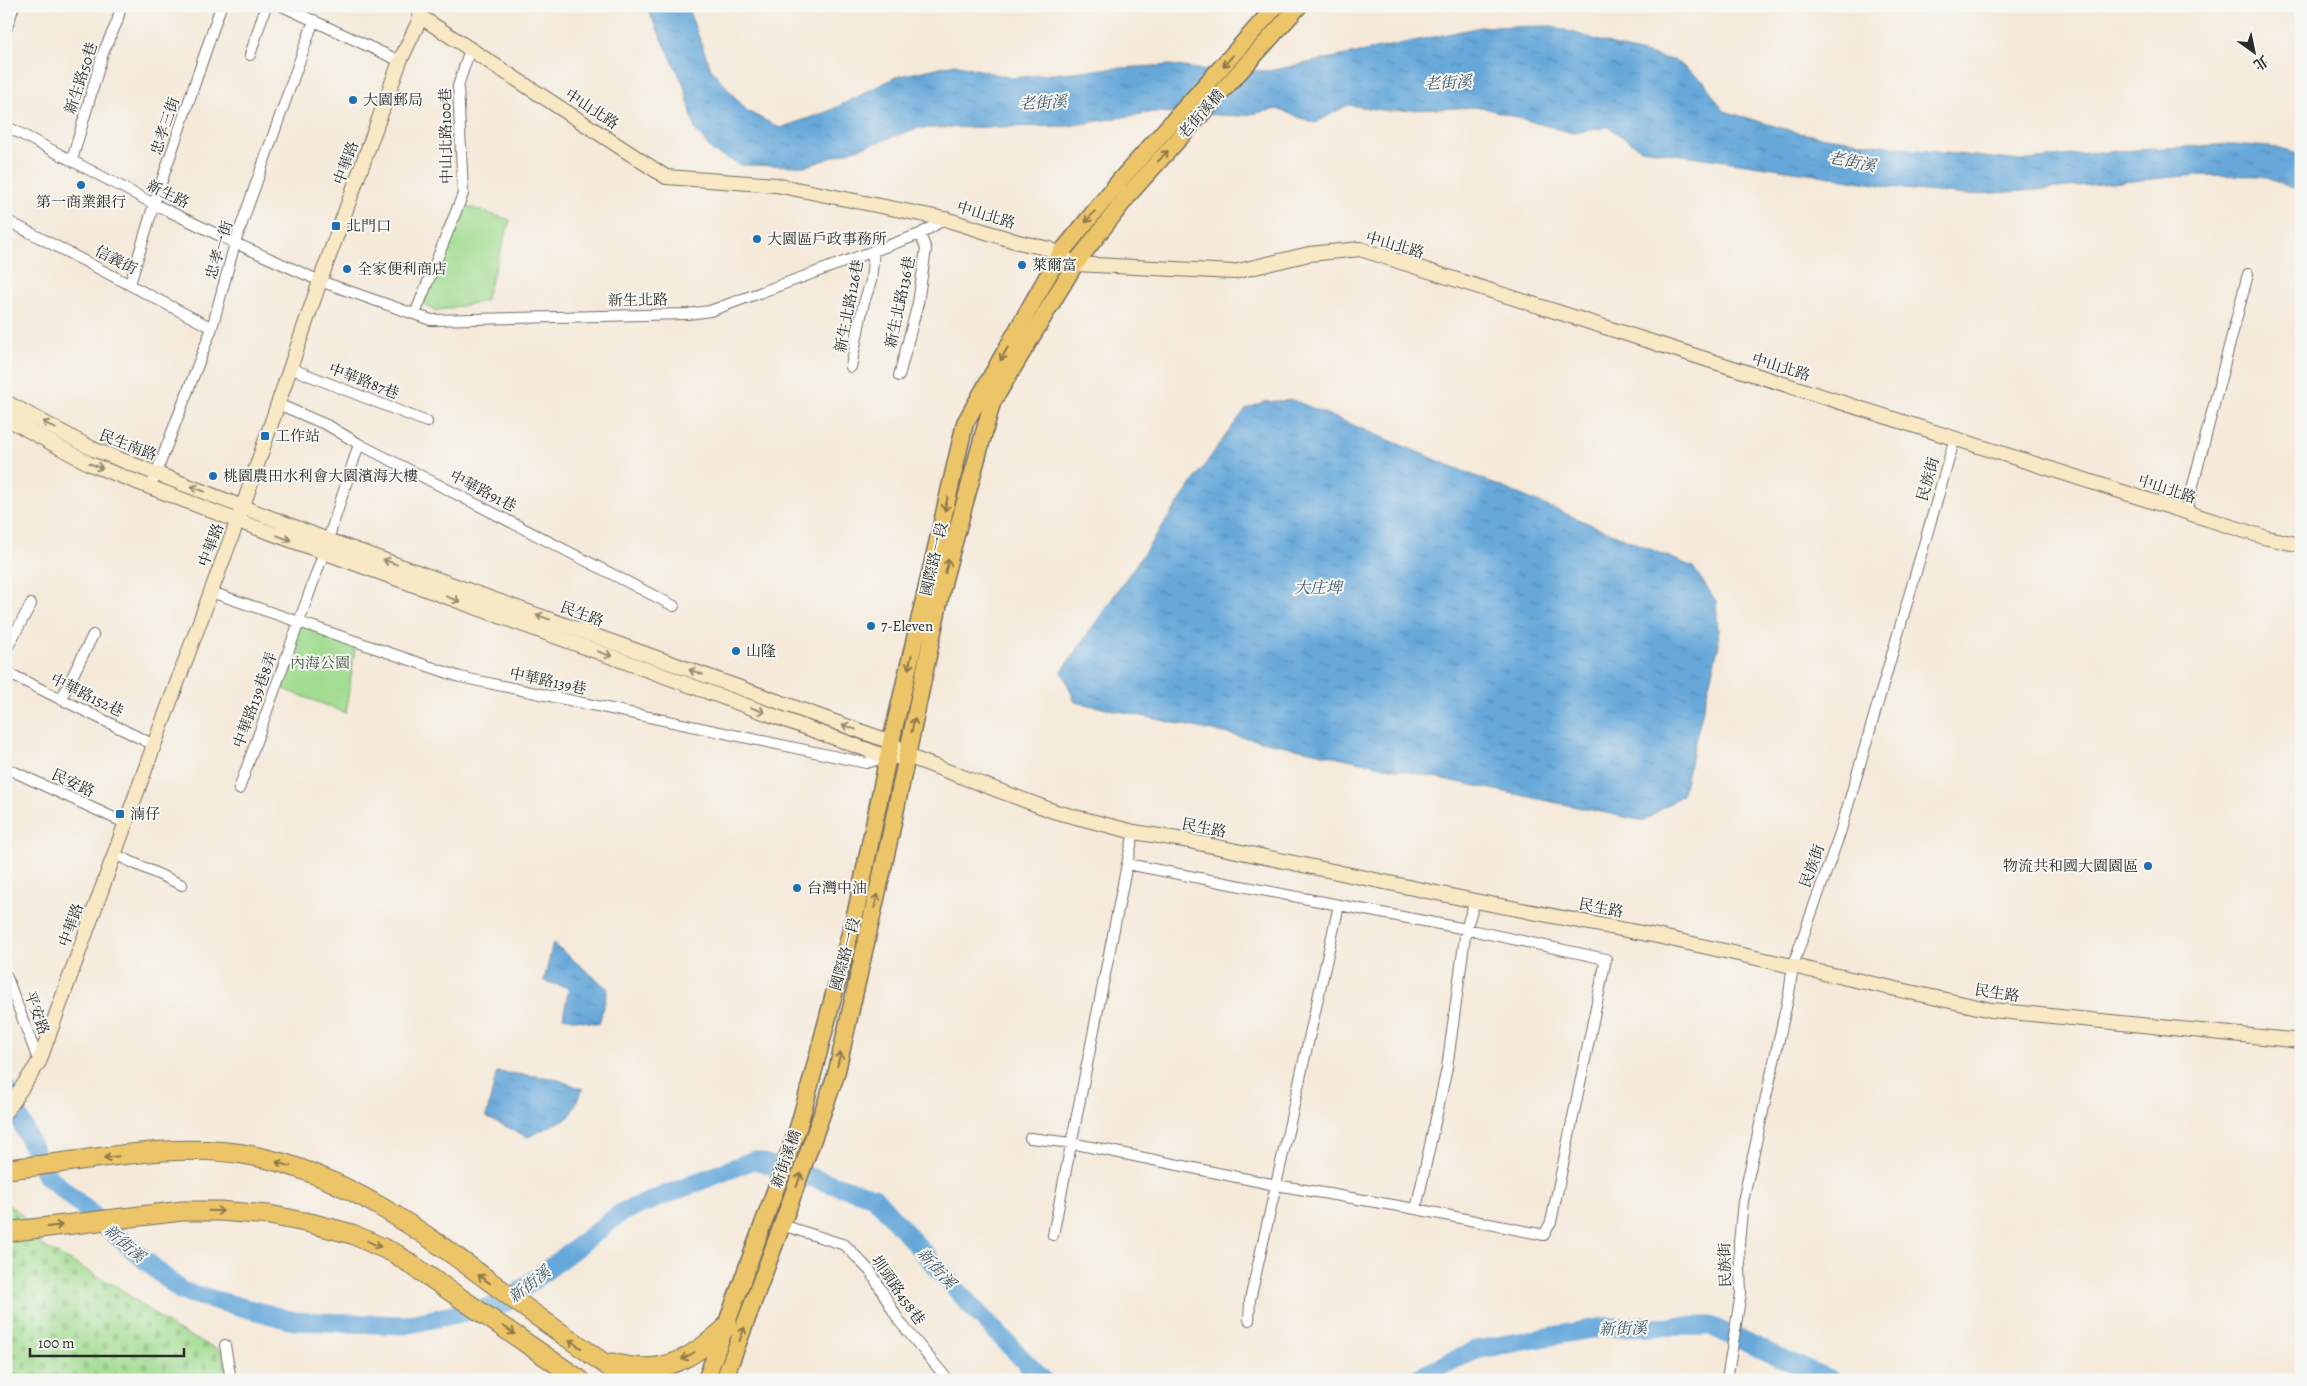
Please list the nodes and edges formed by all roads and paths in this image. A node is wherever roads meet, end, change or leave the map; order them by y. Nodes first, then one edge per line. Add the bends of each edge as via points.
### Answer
1 (14, 6) edge
2 (121, 6) edge
3 (221, 6) edge
4 (266, 6) edge
5 (282, 6) edge
6 (1276, 6) edge
7 (1299, 6) edge
8 (419, 11) edge
9 (314, 20) junction
10 (6, 30) edge
11 (1266, 30) junction
12 (470, 49) junction
13 (250, 55) dead end
14 (400, 61) junction
15 (6, 126) edge
16 (72, 160) junction
17 (1126, 186) junction
18 (154, 204) junction
19 (6, 220) edge
20 (945, 220) junction
21 (920, 234) junction
22 (236, 243) junction
23 (874, 250) junction
24 (1060, 254) junction
25 (1075, 264) junction
26 (2248, 274) dead end
27 (320, 281) junction
28 (130, 284) junction
29 (415, 314) junction
30 (212, 328) junction
31 (852, 367) dead end
32 (290, 368) junction
33 (899, 376) dead end
34 (6, 402) edge
35 (278, 404) junction
36 (6, 418) edge
37 (427, 422) dead end
38 (1956, 438) junction
39 (360, 444) junction
40 (157, 473) junction
41 (151, 487) junction
42 (243, 506) junction
43 (2186, 512) junction
44 (238, 521) junction
45 (2301, 545) edge
46 (326, 546) junction
47 (211, 592) junction
48 (31, 604) dead end
49 (674, 606) dead end
50 (300, 621) junction
51 (93, 635) dead end
52 (6, 650) edge
53 (6, 672) edge
54 (61, 699) junction
55 (154, 745) junction
56 (889, 749) junction
57 (907, 756) junction
58 (6, 768) edge
59 (239, 789) dead end
60 (127, 824) junction
61 (1134, 832) junction
62 (114, 854) junction
63 (1127, 864) junction
64 (182, 885) dead end
65 (1475, 901) junction
66 (1339, 905) junction
67 (1466, 929) junction
68 (1793, 965) junction
69 (6, 975) edge
70 (2301, 1041) edge
71 (39, 1062) junction
72 (807, 1094) joint
73 (825, 1106) joint
74 (6, 1111) edge
75 (1030, 1138) dead end
76 (1071, 1144) junction
77 (6, 1169) edge
78 (1276, 1185) junction
79 (1416, 1209) junction
80 (782, 1226) junction
81 (6, 1232) edge
82 (1053, 1235) dead end
83 (1249, 1320) dead end
84 (726, 1327) junction
85 (225, 1345) dead end
86 (599, 1360) junction
87 (1727, 1376) edge
88 (231, 1380) edge
89 (580, 1380) edge
90 (630, 1380) edge
91 (706, 1380) edge
92 (724, 1380) edge
93 (948, 1380) edge

1 - 10 street
2 - 16 street, 新生路50巷 via 103,53
3 - 18 street, 忠孝三街
4 - 13 street
5 - 9 street
6 - 11 main road
7 - 11 main road
8 - 12 street, 中山北路
8 - 14 street, 中華路
9 - 14 street
9 - 22 street, 忠孝一街
11 - 17 main road, 老街溪橋
12 - 20 street, 中山北路 via 666,177 776,185
12 - 29 street, 中山北路100巷 via 458,86 463,194
14 - 27 street, 中華路
15 - 16 street, 新生路
16 - 18 street, 新生路
17 -> 24 main road, 國際路一段
17 - 25 main road, 國際路一段
18 - 22 street, 新生路
18 - 28 street, 忠孝三街
19 - 28 street, 信義街
20 - 21 street, 新生北路
20 - 24 street, 中山北路
21 - 23 street, 新生北路
21 - 33 street, 新生北路136巷 via 926,249 918,303
22 - 27 street, 新生路
22 - 30 street, 忠孝一街
23 - 29 street, 新生北路 via 737,302 688,314 430,320
23 - 31 street, 新生北路126巷 via 871,281
24 - 25 street, 中山北路
24 -> 56 main road, 國際路一段 via 965,423
25 - 38 street, 中山北路 via 1234,272 1309,254 1360,250
57 -> 25 main road, 國際路一段 via 944,579 992,404
26 - 43 street
27 - 29 street, 新生北路
27 - 32 street, 中華路
28 - 30 street, 信義街
30 - 40 street, 忠孝一街
32 - 35 street, 中華路
32 - 37 street, 中華路87巷
40 -> 34 street, 民生南路 via 93,449
35 - 39 street, 中華路91巷 via 329,426
35 - 42 street, 中華路
36 -> 41 street, 民生南路 via 90,464
38 - 43 street, 中山北路
38 - 68 street, 民族街 via 1840,834
39 - 46 street, 中華路139巷8弄
39 - 49 street, 中華路91巷
40 - 41 street, 忠孝一街
42 -> 40 street, 民生南路
41 - 44 street, 民生南路
42 - 44 street, 中華路
42 - 46 street, 民生路
43 - 45 street, 中山北路 via 2267,538
44 -> 46 street, 民生路
44 - 47 street, 中華路
46 - 50 street, 中華路139巷8弄
46 - 56 street, 民生路
47 - 50 street, 中華路139巷
47 - 55 street, 中華路
48 - 52 street
50 - 56 street, 中華路139巷 via 460,677 866,764
50 - 59 street, 中華路139巷8弄
51 - 54 street
53 - 54 street, 中華路152巷
54 - 55 street, 中華路152巷
55 - 60 street, 中華路
56 - 57 street, 民生路
56 - 72 main road, 國際路一段 via 857,907
57 - 61 street, 民生路 via 1056,812
73 -> 57 main road, 國際路一段 via 838,1066
58 - 60 street, 民安路
60 - 62 street, 中華路
61 - 63 street
61 - 65 street, 民生路
62 - 64 street
62 - 71 street, 中華路
63 - 66 street
63 - 76 street
65 - 67 street
65 - 68 street, 民生路
66 - 67 street
66 - 78 street
67 - 79 street via 1447,1068
67 - 79 street via 1606,959 1551,1222 1544,1236
68 - 70 street, 民生路 via 1990,1010
68 - 87 street, 民族街 via 1743,1201 1739,1243 1742,1278
69 - 71 street, 平安路
71 - 74 street, 中華路
72 - 84 main road, 新街溪橋 via 798,1128
80 -> 73 main road, 新街溪橋
75 - 76 street
76 - 78 street
76 - 82 street
86 -> 77 highway via 392,1213 329,1179 253,1156 196,1150
78 - 79 street
78 - 83 street via 1250,1300
92 -> 80 main road
80 - 93 street, 圳頭路458巷 via 845,1245 871,1272 899,1322
81 -> 89 highway via 182,1211 269,1215 310,1223 352,1234 396,1254
84 -> 86 highway via 684,1359 666,1366 646,1370
84 - 91 main road
85 - 88 street
86 - 90 highway

